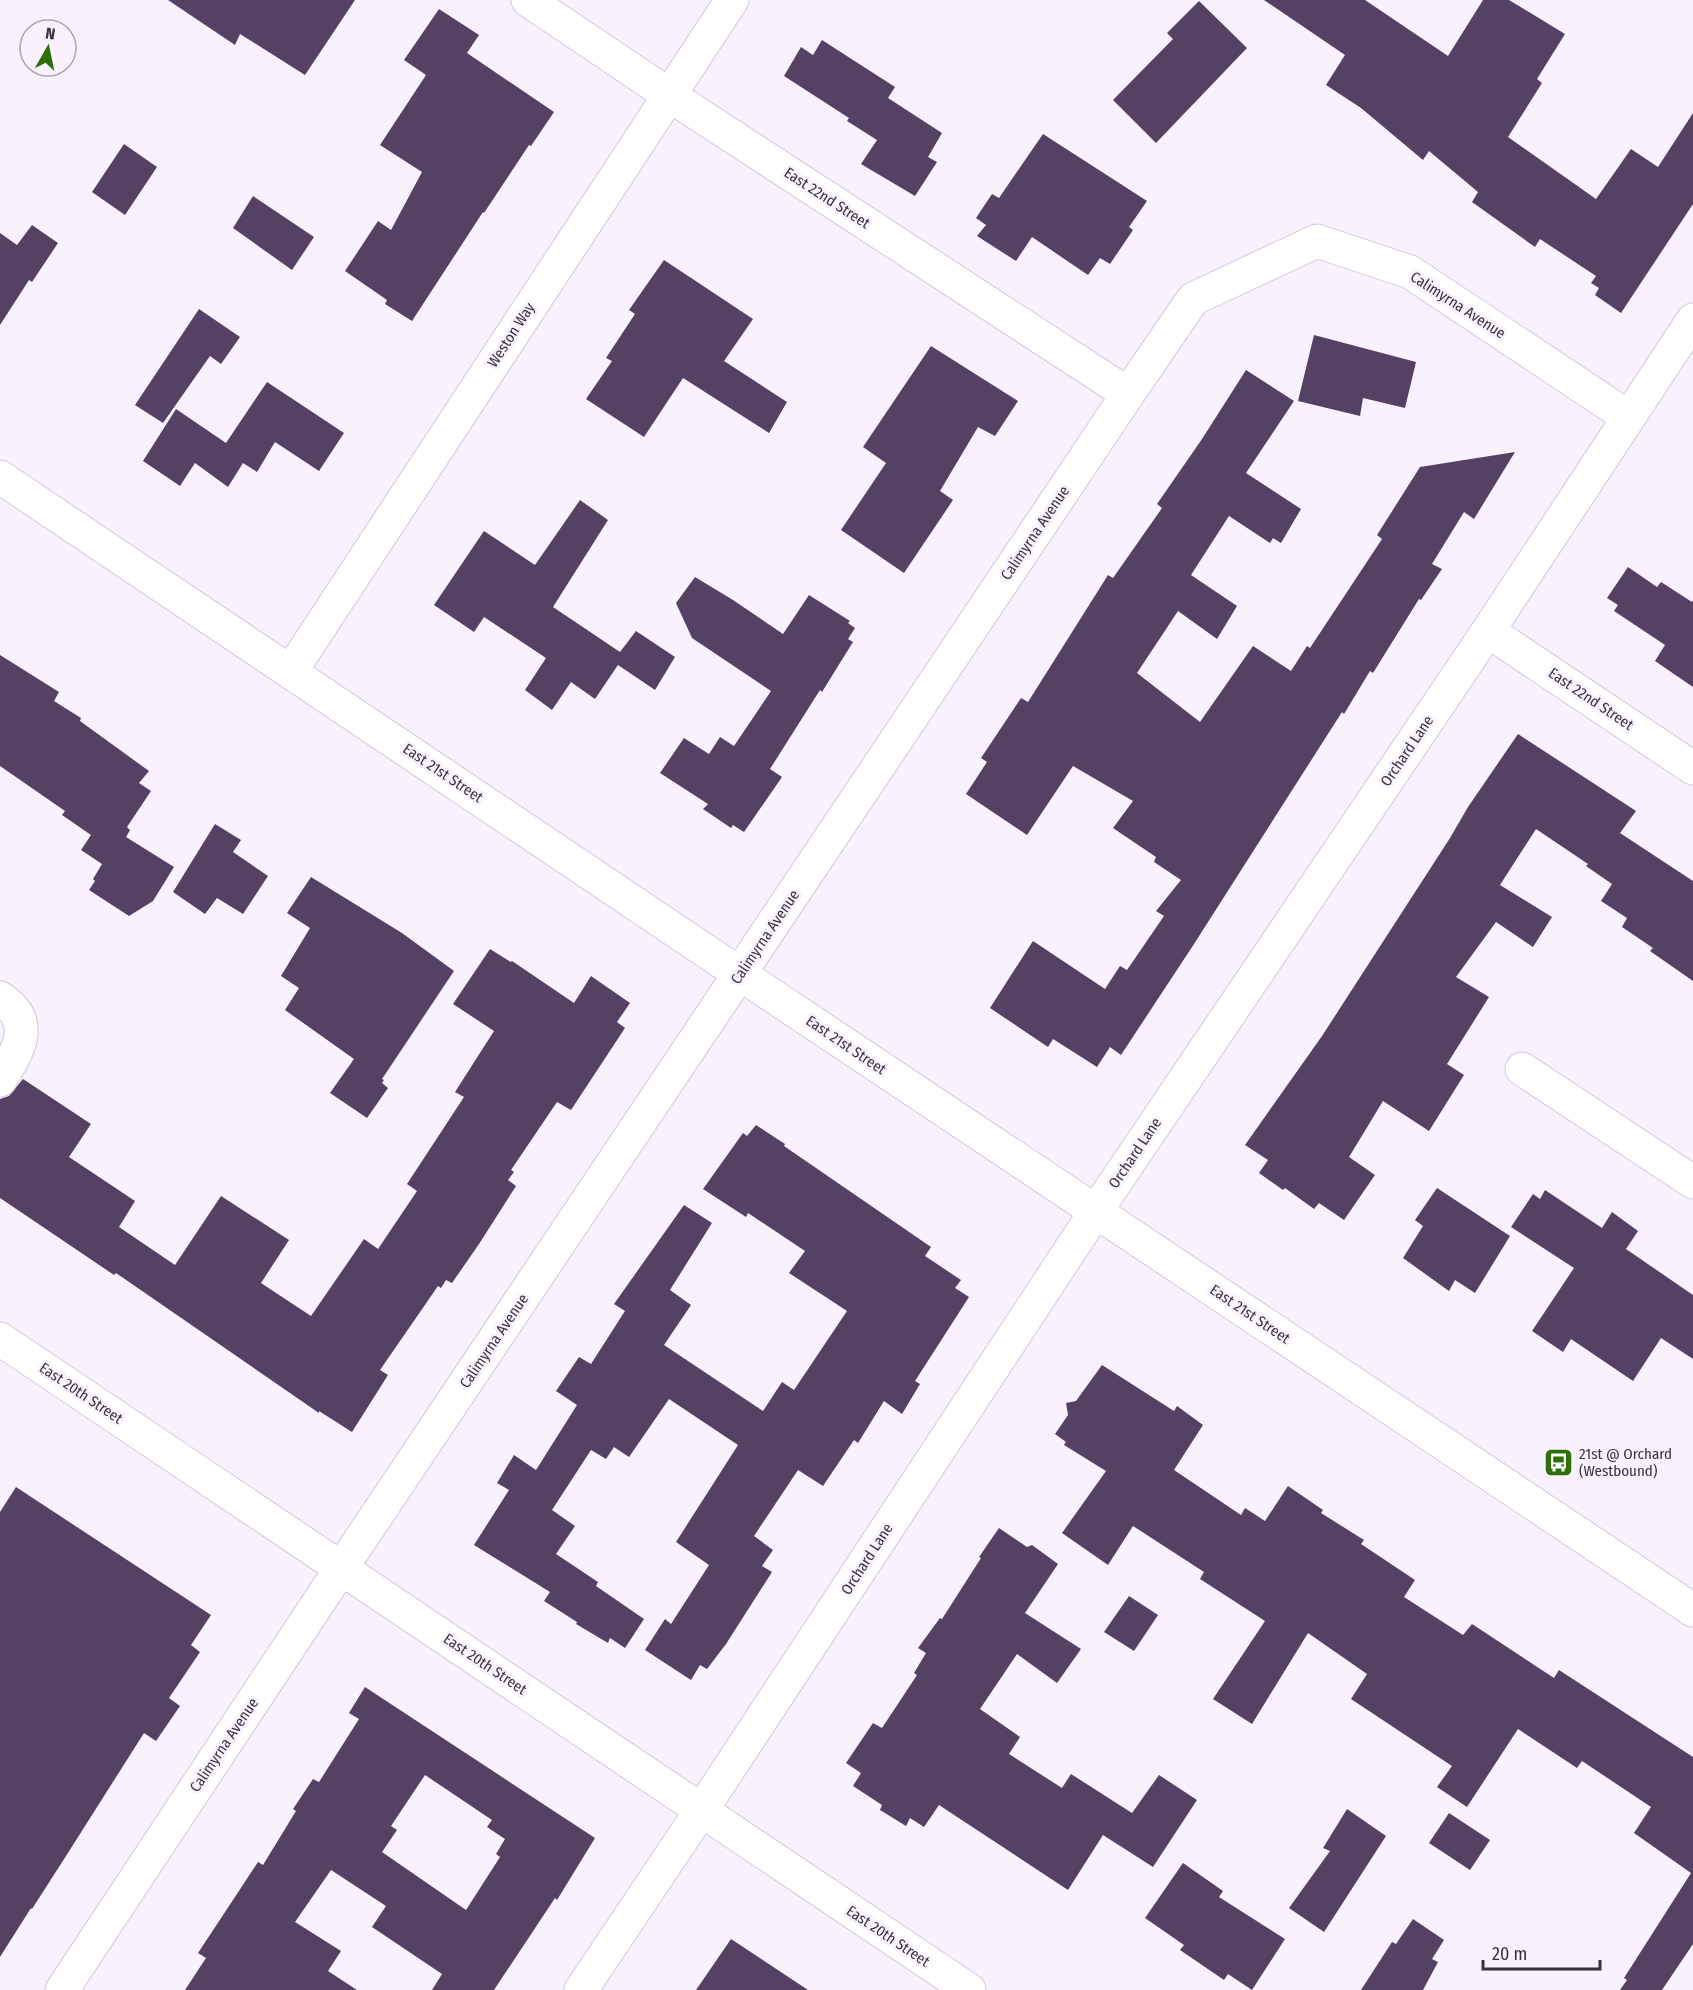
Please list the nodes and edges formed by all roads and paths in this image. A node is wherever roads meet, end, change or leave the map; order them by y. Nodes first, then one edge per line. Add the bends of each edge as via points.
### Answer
1 (528, 0) edge
2 (732, 0) edge
3 (669, 94) junction
4 (1693, 320) edge
5 (1128, 393) junction
6 (1629, 417) junction
7 (0, 477) edge
8 (1488, 631) junction
9 (291, 671) junction
10 (1693, 768) edge
11 (740, 974) junction
12 (0, 998) edge
13 (1522, 1069) dead end
14 (0, 1080) edge
15 (1693, 1182) edge
16 (1096, 1211) junction
17 (0, 1339) edge
18 (342, 1567) junction
19 (1693, 1610) edge
20 (701, 1811) junction
21 (62, 1990) edge
22 (581, 1990) edge
23 (969, 1990) edge

1 - 3 street, East 22nd Street
2 - 3 street, Weston Way
3 - 5 street, East 22nd Street
3 - 9 street, Weston Way
4 - 6 street, Orchard Lane
5 - 6 street, Calimyrna Avenue via 1193,299 1317,241 1410,272
5 - 11 street, Calimyrna Avenue
6 - 8 street, Orchard Lane
7 - 9 street, East 21st Street
8 - 10 street, East 22nd Street
8 - 16 street, Orchard Lane
9 - 11 street, East 21st Street
11 - 16 street, East 21st Street
11 - 18 street, Calimyrna Avenue
12 - 14 street via 20,1017 21,1035 14,1058
13 - 15 street
16 - 19 street, East 21st Street
16 - 20 street, Orchard Lane
17 - 18 street, East 20th Street
18 - 20 street, East 20th Street
18 - 21 street, Calimyrna Avenue
20 - 22 street, Orchard Lane
20 - 23 street, East 20th Street

